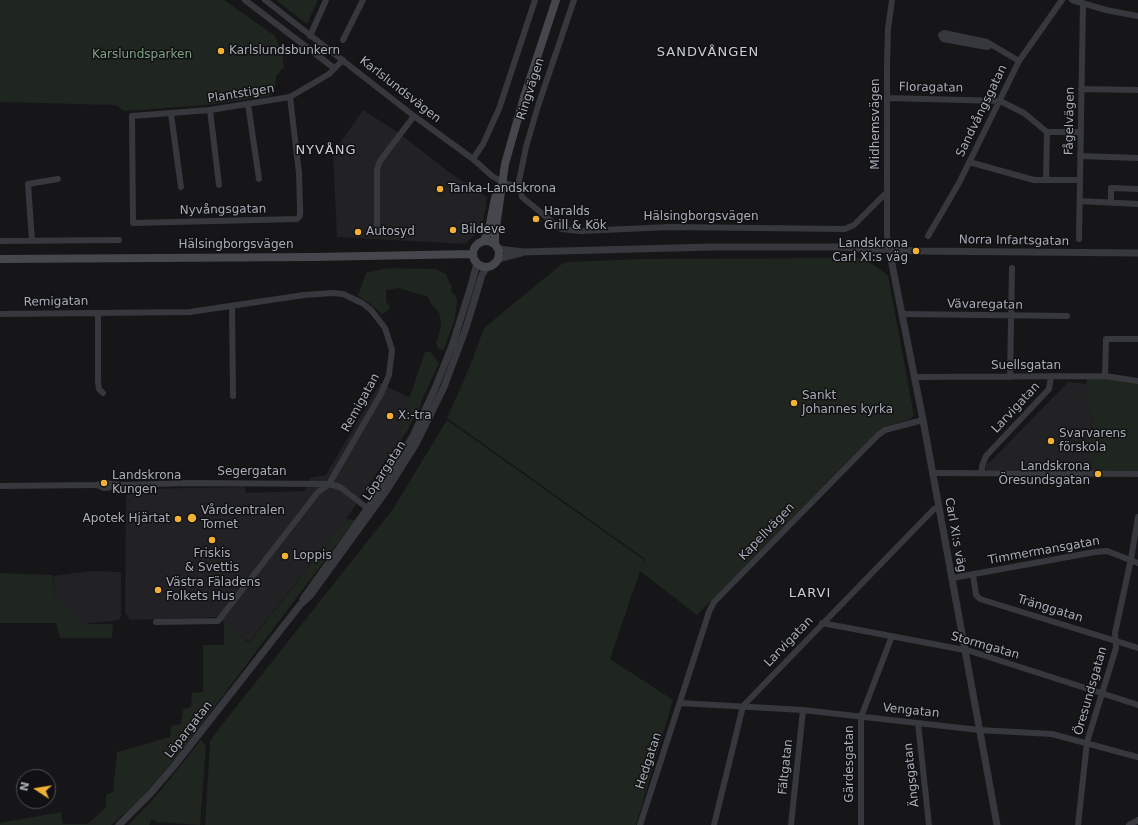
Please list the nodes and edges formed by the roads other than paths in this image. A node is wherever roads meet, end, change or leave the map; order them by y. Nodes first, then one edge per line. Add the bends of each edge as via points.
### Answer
1 (245, 0) edge
2 (265, 0) edge
3 (326, 0) edge
4 (363, 0) edge
5 (534, 0) edge
6 (556, 0) edge
7 (574, 0) edge
8 (892, 0) edge
9 (1062, 0) edge
10 (1072, 0) edge
11 (1083, 4) junction
12 (1138, 16) edge
13 (294, 23) junction
14 (286, 32) junction
15 (310, 36) junction
16 (343, 40) dead end
17 (991, 45) junction
18 (343, 60) junction
19 (1019, 60) junction
20 (334, 68) junction
21 (1081, 89) junction
22 (1138, 90) edge
23 (290, 97) junction
24 (887, 98) junction
25 (1000, 101) junction
26 (248, 104) junction
27 (210, 110) junction
28 (171, 114) junction
29 (132, 116) joint
30 (414, 116) junction
31 (1047, 132) junction
32 (1080, 132) junction
33 (1080, 156) junction
34 (473, 158) junction
35 (1138, 158) edge
36 (969, 162) junction
37 (58, 179) dead end
38 (259, 180) dead end
39 (1046, 180) junction
40 (1080, 180) junction
41 (502, 182) junction
42 (219, 185) dead end
43 (181, 187) dead end
44 (520, 188) junction
45 (1138, 189) edge
46 (887, 192) junction
47 (1080, 201) junction
48 (1111, 202) junction
49 (1138, 204) edge
50 (378, 230) dead end
51 (928, 236) dead end
52 (1080, 239) dead end
53 (118, 240) dead end
54 (484, 240) junction
55 (0, 241) edge
56 (32, 241) junction
57 (497, 246) junction
58 (889, 249) junction
59 (523, 252) junction
60 (1138, 253) edge
61 (473, 254) junction
62 (0, 259) edge
63 (498, 260) junction
64 (477, 263) junction
65 (487, 267) junction
66 (1012, 268) dead end
67 (232, 306) junction
68 (98, 313) junction
69 (0, 314) edge
70 (902, 314) junction
71 (1012, 316) junction
72 (1067, 316) dead end
73 (1138, 339) edge
74 (1105, 376) junction
75 (914, 377) junction
76 (1010, 377) junction
77 (1051, 377) junction
78 (1138, 381) edge
79 (103, 393) dead end
80 (233, 396) dead end
81 (923, 420) junction
82 (982, 472) junction
83 (933, 473) junction
84 (1138, 474) edge
85 (329, 484) junction
86 (0, 486) edge
87 (939, 508) junction
88 (370, 510) junction
89 (1138, 517) edge
90 (1131, 559) junction
91 (1138, 563) edge
92 (972, 574) junction
93 (952, 578) junction
94 (156, 622) dead end
95 (822, 623) junction
96 (892, 636) junction
97 (1116, 641) junction
98 (1138, 648) edge
99 (965, 650) junction
100 (1103, 694) junction
101 (680, 703) junction
102 (1138, 705) edge
103 (743, 706) junction
104 (803, 710) junction
105 (861, 717) junction
106 (918, 723) junction
107 (979, 730) junction
108 (1087, 742) junction
109 (1138, 757) edge
110 (1138, 820) edge
111 (119, 825) edge
112 (640, 825) edge
113 (714, 825) edge
114 (791, 825) edge
115 (861, 825) edge
116 (929, 825) edge
117 (998, 825) edge
118 (1078, 825) edge
119 (1129, 825) edge

1 - 14 street
2 - 13 street, Karlslundsvägen
3 - 15 street
4 - 16 street
5 - 34 street, Ringvägen via 499,109 483,144
6 - 41 main road, Ringvägen via 524,97
7 - 44 street, Ringvägen via 532,127 520,170
8 - 24 street, Midhemsvägen via 888,29
9 - 19 street, Sandvångsgatan
10 - 11 street
11 - 12 street
11 - 21 street, Fågelvägen
13 - 14 street
13 - 15 street, Karlslundsvägen
14 - 20 street
15 - 18 street, Karlslundsvägen
17 - 17 street via 944,33 941,35 943,39 987,47
17 - 19 street
18 - 20 street, Plantstigen
18 - 30 street, Karlslundsvägen
19 - 25 street, Sandvångsgatan
20 - 23 street, Plantstigen via 315,84
21 - 22 street
21 - 32 street, Fågelvägen
23 - 26 street, Plantstigen
23 - 29 street, Nyvångsgatan via 299,173 300,208 300,216 293,220 133,223
24 - 25 street, Floragatan
24 - 46 street, Midhemsvägen
25 - 31 street via 1024,113
25 - 36 street, Sandvångsgatan
26 - 27 street, Plantstigen
26 - 38 street
27 - 28 street, Plantstigen
27 - 42 street
28 - 29 street, Plantstigen
28 - 43 street
30 - 34 street, Karlslundsvägen
30 - 50 street via 378,166
31 - 32 street
31 - 39 street
32 - 33 street, Fågelvägen
33 - 35 street
33 - 40 street, Fågelvägen
34 - 41 street, Karlslundsvägen
36 - 39 street via 1034,180
36 - 51 street, Sandvångsgatan
37 - 56 street via 28,184
39 - 40 street
40 - 47 street, Fågelvägen
41 - 44 street
41 - 54 main road, Ringvägen
41 - 57 main road, Ringvägen via 495,234
44 - 46 street, Hälsingborgsvägen via 522,197 530,204 561,229 571,231 670,228 845,229 854,225
45 - 48 street via 1111,188
46 - 58 street, Midhemsvägen
47 - 48 street
47 - 52 street, Fågelvägen
48 - 49 street
53 - 56 street
54 - 57 main road
54 - 61 main road via 477,244
55 - 56 street
57 - 59 street
57 - 63 main road
58 - 59 street via 764,247
58 - 60 street, Norra Infartsgatan
58 - 70 street, Carl XI:s väg
59 - 63 street
61 - 62 main road, Hälsingborgsvägen
61 - 64 main road
63 - 65 main road via 494,265
64 - 65 main road
64 - 88 street, Löpargatan via 453,343 420,422
65 - 88 street, Löpargatan via 482,275 457,354 435,407 410,455
66 - 71 street
67 - 68 street, Remigatan via 190,312
67 - 80 street
67 - 85 street, Remigatan via 304,295 342,294 371,310 385,328 392,350 389,375 381,394
68 - 69 street, Remigatan
68 - 79 street via 98,382
70 - 71 street, Vävaregatan
70 - 75 street, Carl XI:s väg
71 - 72 street, Vävaregatan
71 - 76 street
73 - 74 street via 1106,339
74 - 77 street, Suellsgatan
74 - 78 street, Suellsgatan
75 - 76 street, Suellsgatan
75 - 81 street, Carl XI:s väg
76 - 77 street, Suellsgatan
77 - 82 street, Larvigatan via 1049,389 986,456
81 - 83 street, Carl XI:s väg
81 - 101 street, Kapellvägen via 885,430 878,435 714,602
82 - 83 street
82 - 84 street
83 - 87 street, Carl XI:s väg
85 - 86 street, Segergatan via 188,483 122,485 112,488 96,485
85 - 88 street, Segergatan via 340,487
85 - 94 street, Remigatan via 318,492 218,621
87 - 93 street, Carl XI:s väg
87 - 95 street, Larvigatan via 934,509
88 - 111 street, Löpargatan via 306,593 300,605 174,766
89 - 90 street, Öresundsgatan
90 - 91 street, Timmermansgatan
90 - 92 street, Timmermansgatan via 1107,551 1095,552
90 - 97 street, Öresundsgatan via 1115,633
92 - 93 street, Timmermansgatan
92 - 97 street, Tränggatan via 976,595 980,599
93 - 99 street, Carl XI:s väg
95 - 96 street, Stormgatan
95 - 103 street, Larvigatan
96 - 99 street, Stormgatan
96 - 105 street, Gärdesgatan
97 - 98 street, Tränggatan
97 - 100 street, Öresundsgatan
99 - 100 street, Stormgatan
99 - 107 street, Carl XI:s väg
100 - 102 street, Stormgatan
100 - 108 street, Öresundsgatan
101 - 103 street, Vengatan
101 - 112 street, Hedgatan
103 - 104 street, Vengatan
103 - 113 street, Larvigatan
104 - 105 street, Vengatan
104 - 114 street, Fältgatan
105 - 106 street, Vengatan
105 - 115 street, Gärdesgatan
106 - 107 street, Vengatan
106 - 116 street, Ängsgatan
107 - 108 street, Vengatan via 1052,734
107 - 117 street, Carl XI:s väg
108 - 109 street, Vengatan
108 - 118 street, Öresundsgatan
110 - 119 street

